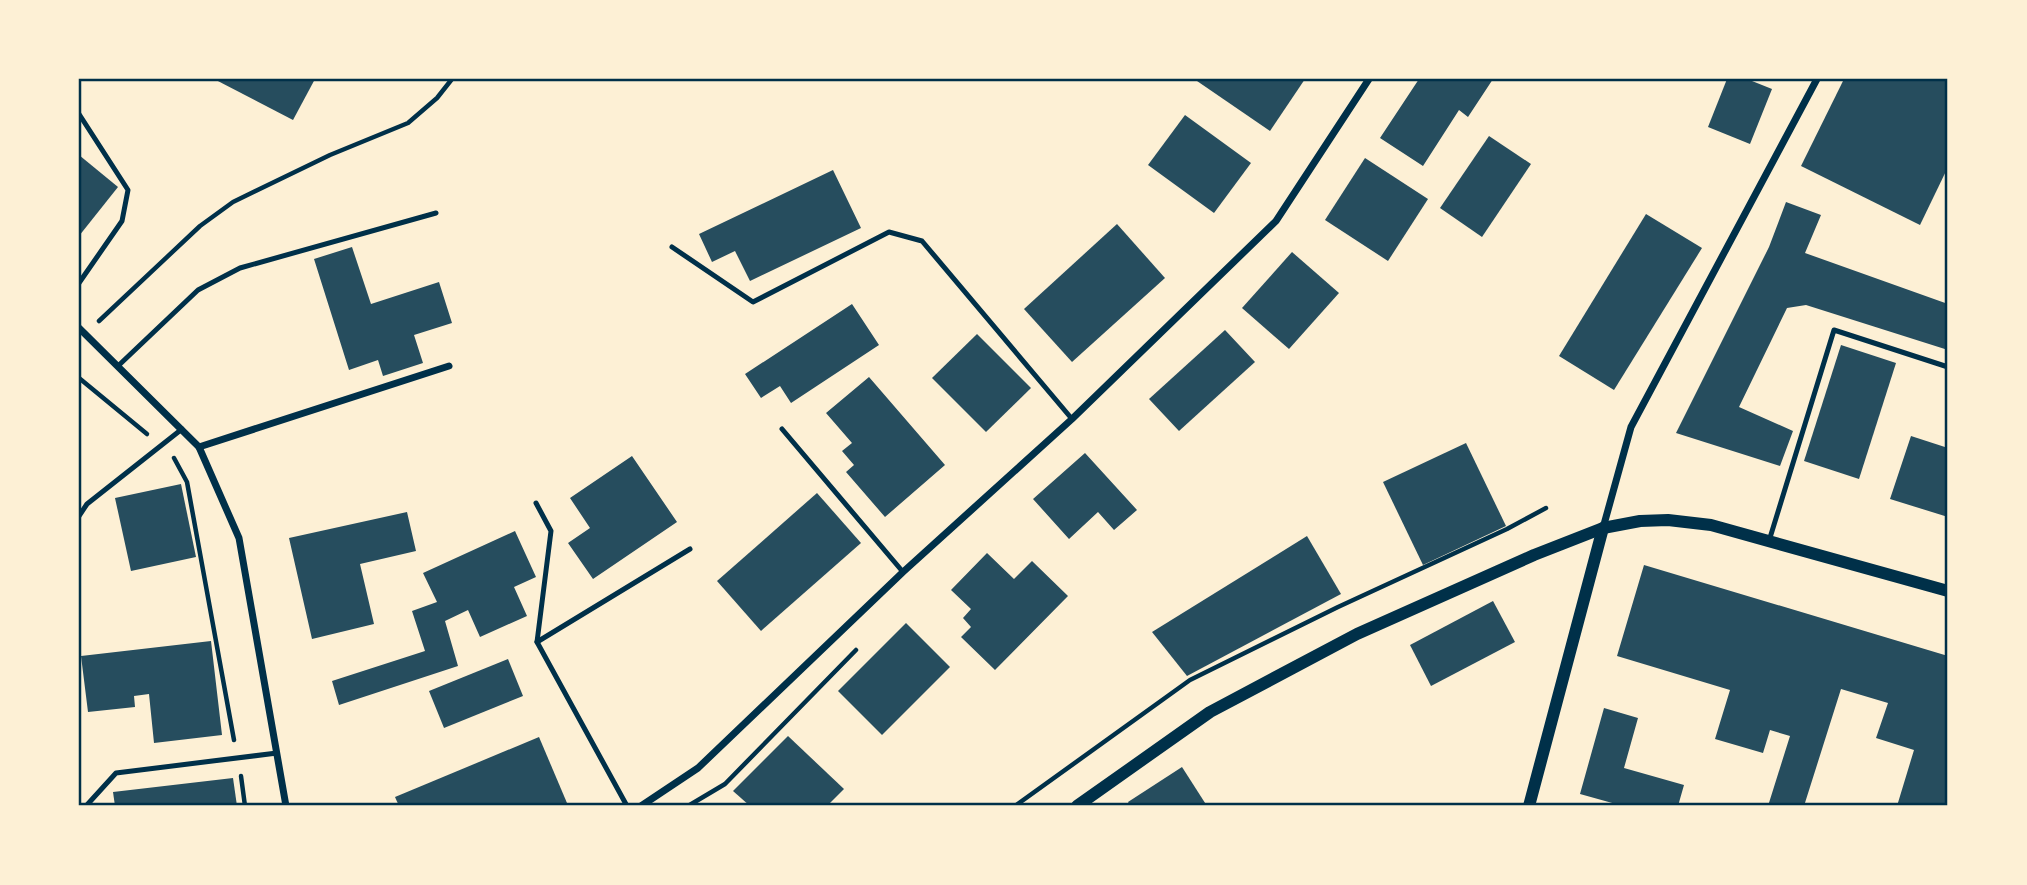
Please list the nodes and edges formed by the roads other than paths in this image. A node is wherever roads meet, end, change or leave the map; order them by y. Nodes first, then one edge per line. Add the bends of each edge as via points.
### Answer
1 (1369, 79) edge
2 (1817, 79) edge
3 (79, 114) edge
4 (436, 213) dead end
5 (672, 247) dead end
6 (79, 283) edge
7 (82, 331) edge
8 (79, 340) edge
9 (118, 366) junction
10 (449, 366) dead end
11 (1948, 367) edge
12 (1072, 419) junction
13 (181, 429) junction
14 (782, 429) dead end
15 (200, 447) junction
16 (536, 503) dead end
17 (79, 516) edge
18 (1603, 528) junction
19 (1769, 541) junction
20 (690, 549) dead end
21 (903, 572) junction
22 (1948, 591) edge
23 (537, 642) junction
24 (276, 753) junction
25 (86, 806) edge
26 (286, 806) edge
27 (627, 806) edge
28 (641, 806) edge
29 (1077, 806) edge
30 (1529, 806) edge

1 - 12 street via 1276,220
2 - 18 street via 1631,427
3 - 6 lane via 128,190 122,221
4 - 9 lane via 240,268 198,290
5 - 12 lane via 753,302 889,232 922,241
7 - 8 street
7 - 9 street
9 - 13 street
10 - 15 street
11 - 19 lane via 1834,330
12 - 21 street
13 - 15 street
13 - 17 lane via 87,504
14 - 21 lane
15 - 24 street via 239,538
16 - 23 lane via 551,531
18 - 19 street via 1668,520 1710,524
18 - 29 street via 1357,634 1210,712
18 - 30 street
19 - 22 street
20 - 23 lane
21 - 28 street via 698,768
23 - 27 lane
24 - 25 lane via 116,773
24 - 26 street

